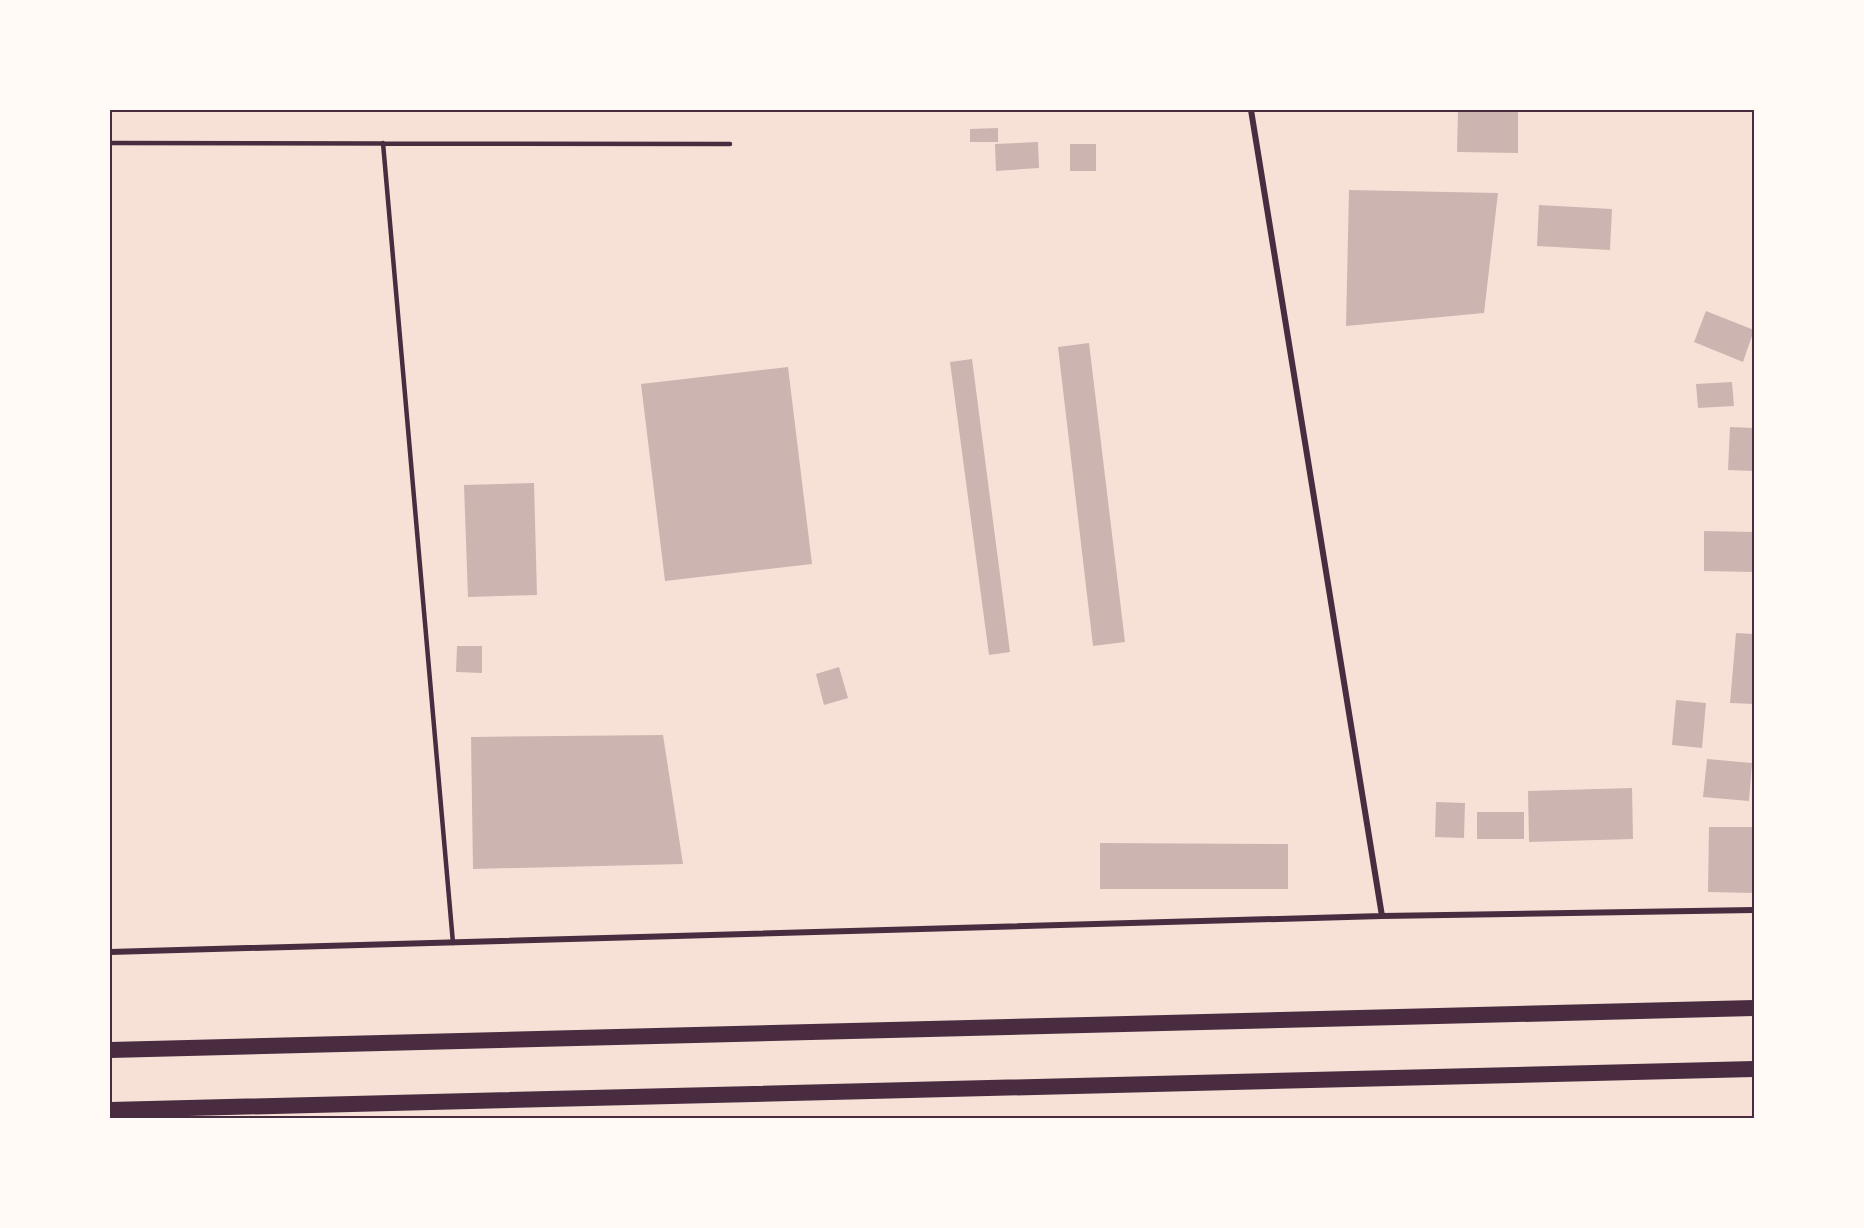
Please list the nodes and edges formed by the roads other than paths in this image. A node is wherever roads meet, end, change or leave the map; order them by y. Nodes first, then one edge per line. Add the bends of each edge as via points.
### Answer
1 (1251, 110) edge
2 (110, 143) edge
3 (383, 144) junction
4 (730, 144) dead end
5 (1755, 910) edge
6 (1382, 916) junction
7 (453, 944) junction
8 (110, 952) edge
9 (1755, 1008) edge
10 (110, 1050) edge
11 (1755, 1069) edge
12 (110, 1110) edge

1 - 6 street
2 - 3 lane
3 - 4 lane
3 - 7 lane
5 - 6 street
6 - 7 street
7 - 8 street
9 - 10 highway
11 - 12 highway

